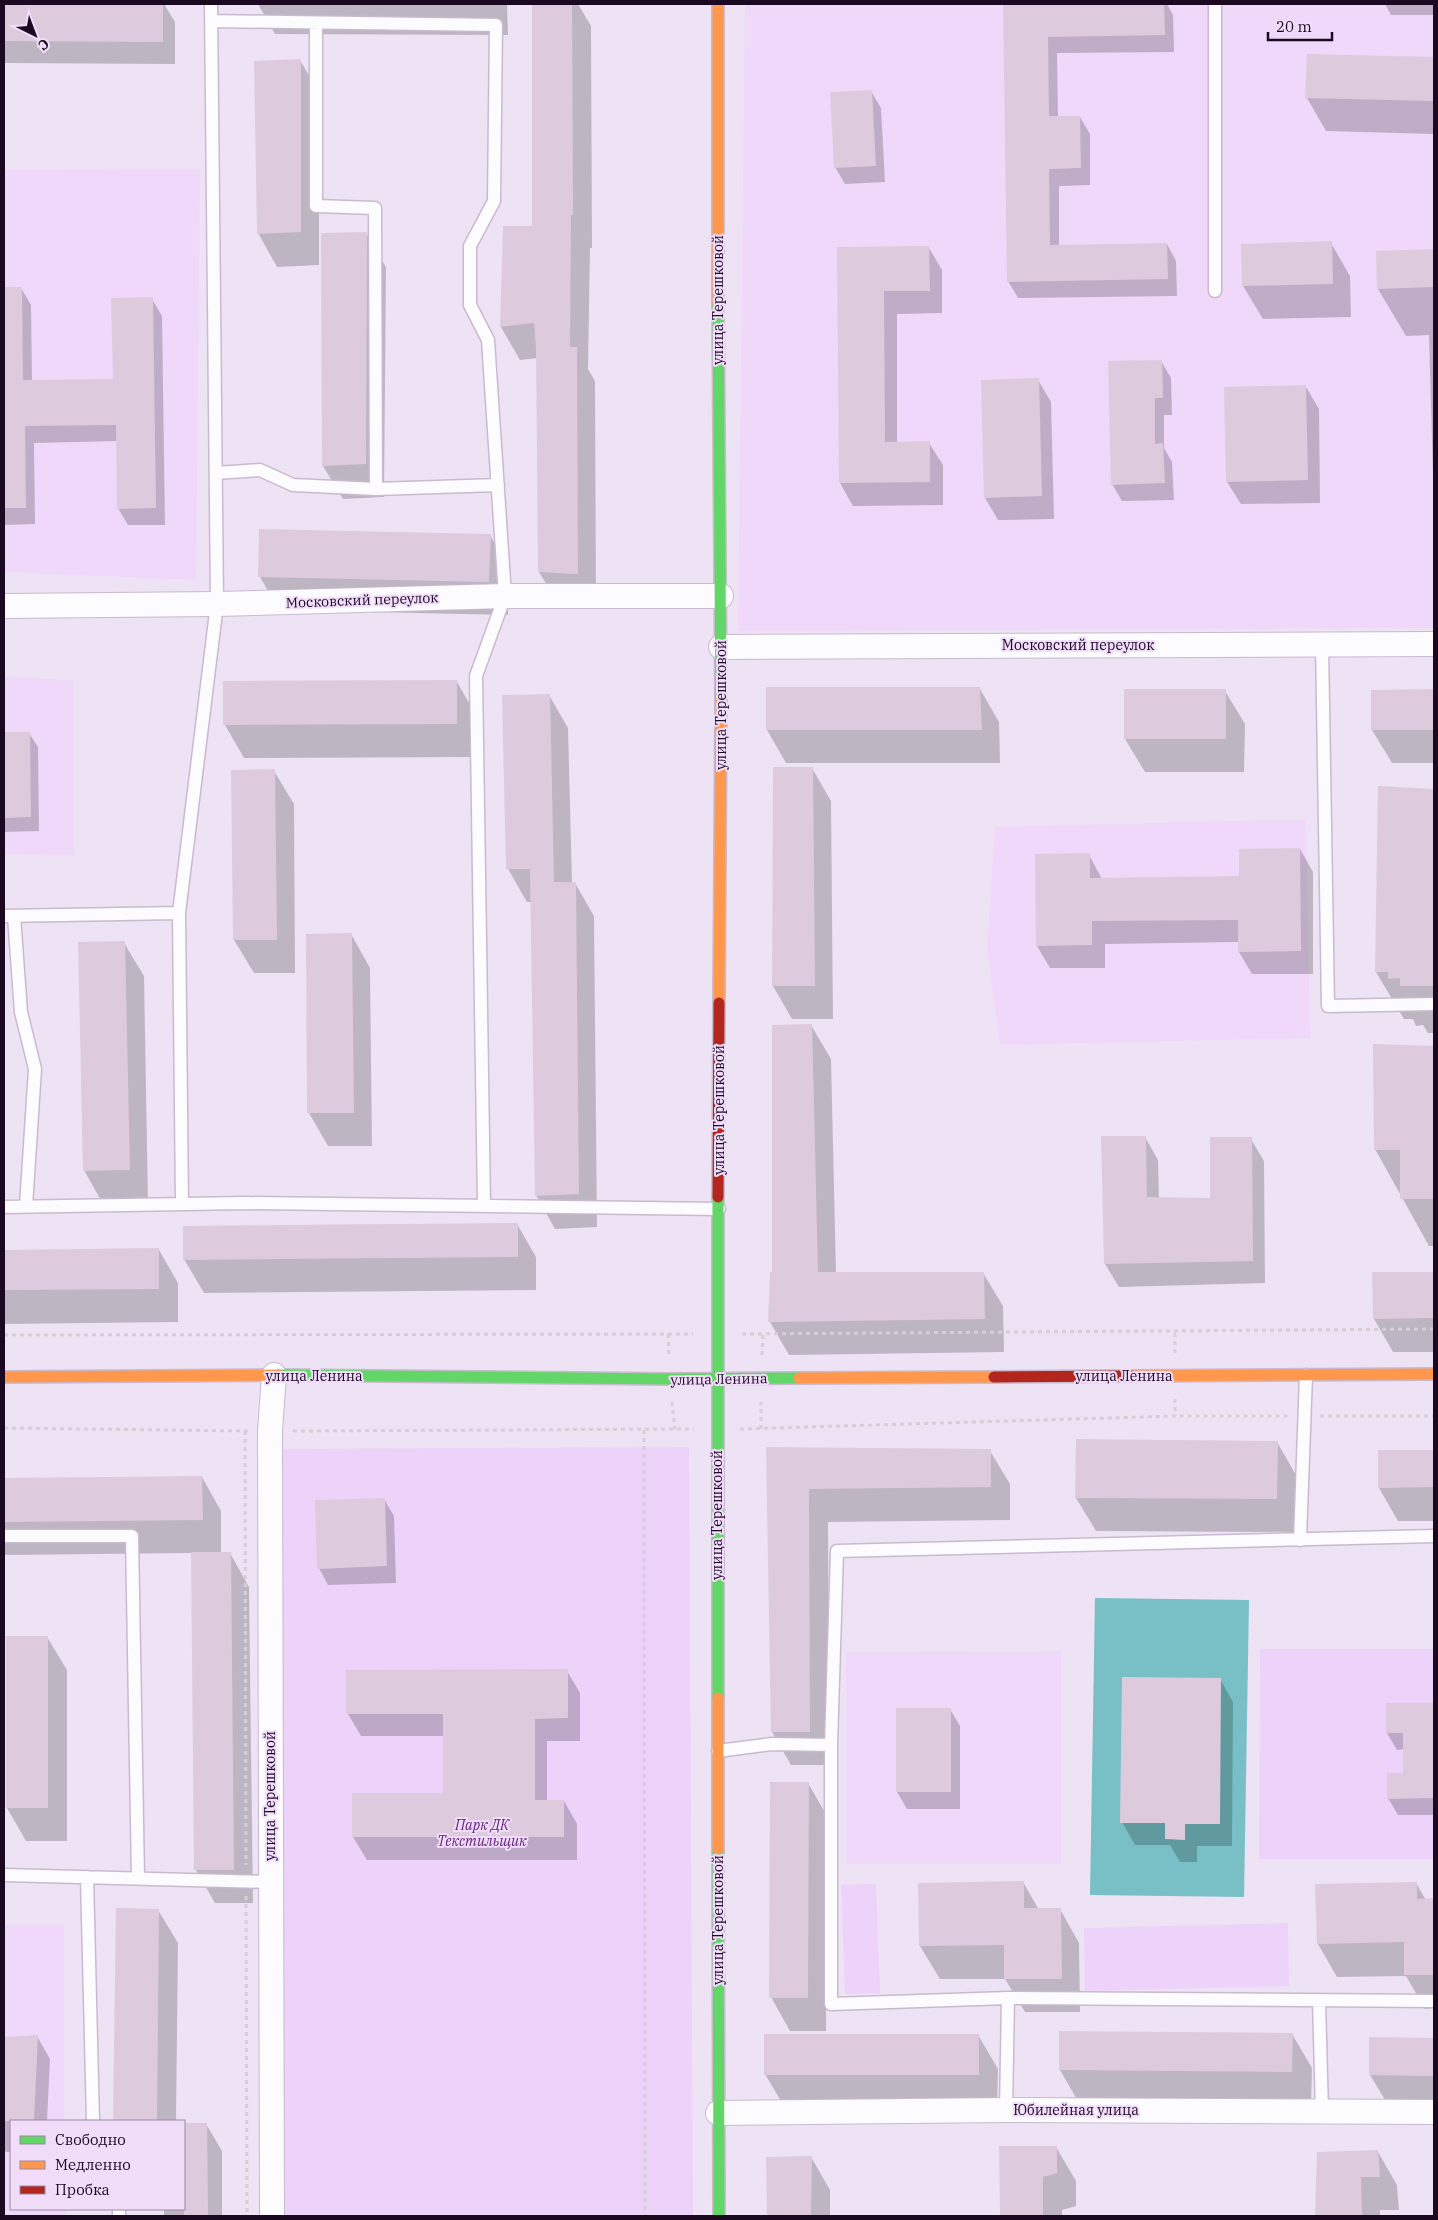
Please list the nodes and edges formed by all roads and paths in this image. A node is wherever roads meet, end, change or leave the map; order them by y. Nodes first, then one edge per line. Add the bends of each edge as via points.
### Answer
1 (211, 4) edge
2 (718, 4) edge
3 (1215, 4) edge
4 (212, 21) junction
5 (316, 23) junction
6 (1215, 291) dead end
7 (216, 473) junction
8 (498, 485) junction
9 (376, 489) junction
10 (505, 596) junction
11 (720, 596) junction
12 (217, 604) junction
13 (4, 606) edge
14 (1322, 644) junction
15 (1434, 644) edge
16 (721, 647) junction
17 (179, 913) junction
18 (9, 916) edge
19 (1434, 1004) edge
20 (182, 1204) junction
21 (484, 1205) junction
22 (26, 1206) junction
23 (4, 1207) edge
24 (718, 1209) junction
25 (1306, 1374) junction
26 (1434, 1374) edge
27 (274, 1376) junction
28 (4, 1377) edge
29 (717, 1378) junction
30 (644, 1430) dead end
31 (245, 1431) dead end
32 (4, 1536) edge
33 (1434, 1536) edge
34 (1300, 1540) junction
35 (831, 1745) junction
36 (718, 1751) junction
37 (4, 1875) edge
38 (87, 1877) junction
39 (138, 1878) junction
40 (246, 1881) junction
41 (270, 1882) junction
42 (1008, 1998) junction
43 (1319, 2000) junction
44 (1434, 2001) edge
45 (1006, 2110) junction
46 (1322, 2112) junction
47 (1434, 2112) edge
48 (718, 2113) junction
49 (93, 2120) edge
50 (247, 2216) edge
51 (272, 2216) edge
52 (645, 2216) edge
53 (719, 2216) edge

1 - 4 lane
2 - 11 street, улица Терешковой
3 - 6 lane
4 - 5 lane
4 - 7 lane
5 - 8 lane via 496,25 494,202 470,246 470,305 488,340
5 - 9 lane via 316,206 375,208
7 - 9 lane via 260,470 293,484
7 - 12 lane
8 - 9 lane
8 - 10 lane
10 - 11 street, Московский переулок
10 - 12 street, Московский переулок
10 - 21 lane via 476,676
11 - 16 street, улица Терешковой
12 - 13 street, Московский переулок
12 - 17 lane
14 - 15 street, Московский переулок
14 - 16 street, Московский переулок
14 - 19 lane via 1328,1006
16 - 24 street, улица Терешковой
17 - 18 lane
17 - 20 lane
18 - 22 lane via 21,1012 35,1069
20 - 21 lane
20 - 22 lane
21 - 24 lane
22 - 23 lane
24 - 29 street, улица Терешковой
25 - 26 street, улица Ленина
25 - 29 street, улица Ленина
25 - 34 lane
27 - 28 street, улица Ленина
27 - 29 street, улица Ленина
27 - 41 street, улица Терешковой via 270,1431
29 - 36 street, улица Терешковой
30 - 52 path
31 - 40 path
32 - 39 lane via 132,1536
33 - 34 lane
34 - 35 lane via 838,1551
35 - 36 lane via 772,1744
35 - 42 lane via 831,2004
36 - 48 street, улица Терешковой
37 - 38 lane
38 - 39 lane
38 - 49 lane
39 - 40 lane
40 - 41 lane
40 - 50 path
41 - 51 street, улица Терешковой
42 - 43 lane
42 - 45 lane
43 - 44 lane
43 - 46 lane
45 - 46 street, Юбилейная улица
45 - 48 street, Юбилейная улица
46 - 47 street, Юбилейная улица
48 - 53 street, улица Терешковой

